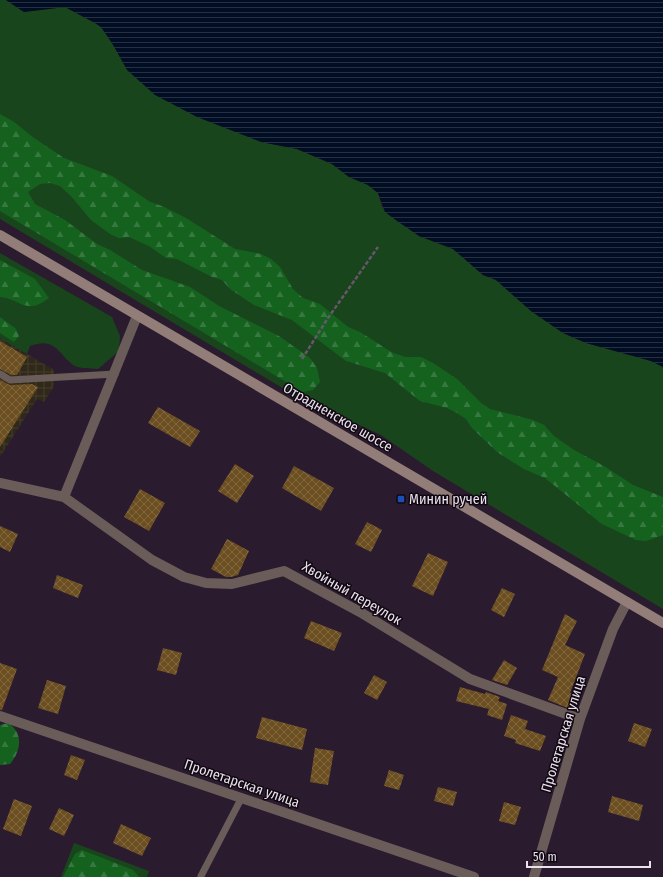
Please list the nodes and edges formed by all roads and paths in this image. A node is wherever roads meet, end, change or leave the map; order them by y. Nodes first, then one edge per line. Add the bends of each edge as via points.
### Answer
1 (0, 235) edge
2 (378, 247) dead end
3 (137, 316) junction
4 (302, 359) dead end
5 (0, 374) edge
6 (115, 374) junction
7 (0, 483) edge
8 (64, 497) junction
9 (627, 602) junction
10 (663, 623) edge
11 (0, 716) edge
12 (580, 719) junction
13 (242, 797) junction
14 (201, 876) dead end
15 (474, 877) edge
16 (534, 877) edge

1 - 3 main road, Отрадненское шоссе
2 - 4 path
3 - 6 street
3 - 9 main road, Отрадненское шоссе
5 - 6 lane via 10,380
6 - 8 street
7 - 8 street, Хвойный переулок
8 - 12 street, Хвойный переулок via 152,560 184,577 206,583 232,584 284,571 360,612 470,679
9 - 10 main road, Отрадненское шоссе
9 - 12 street, Пролетарская улица via 612,629
11 - 13 street, Пролетарская улица
12 - 16 street, Пролетарская улица
13 - 14 lane
13 - 15 street, Пролетарская улица

